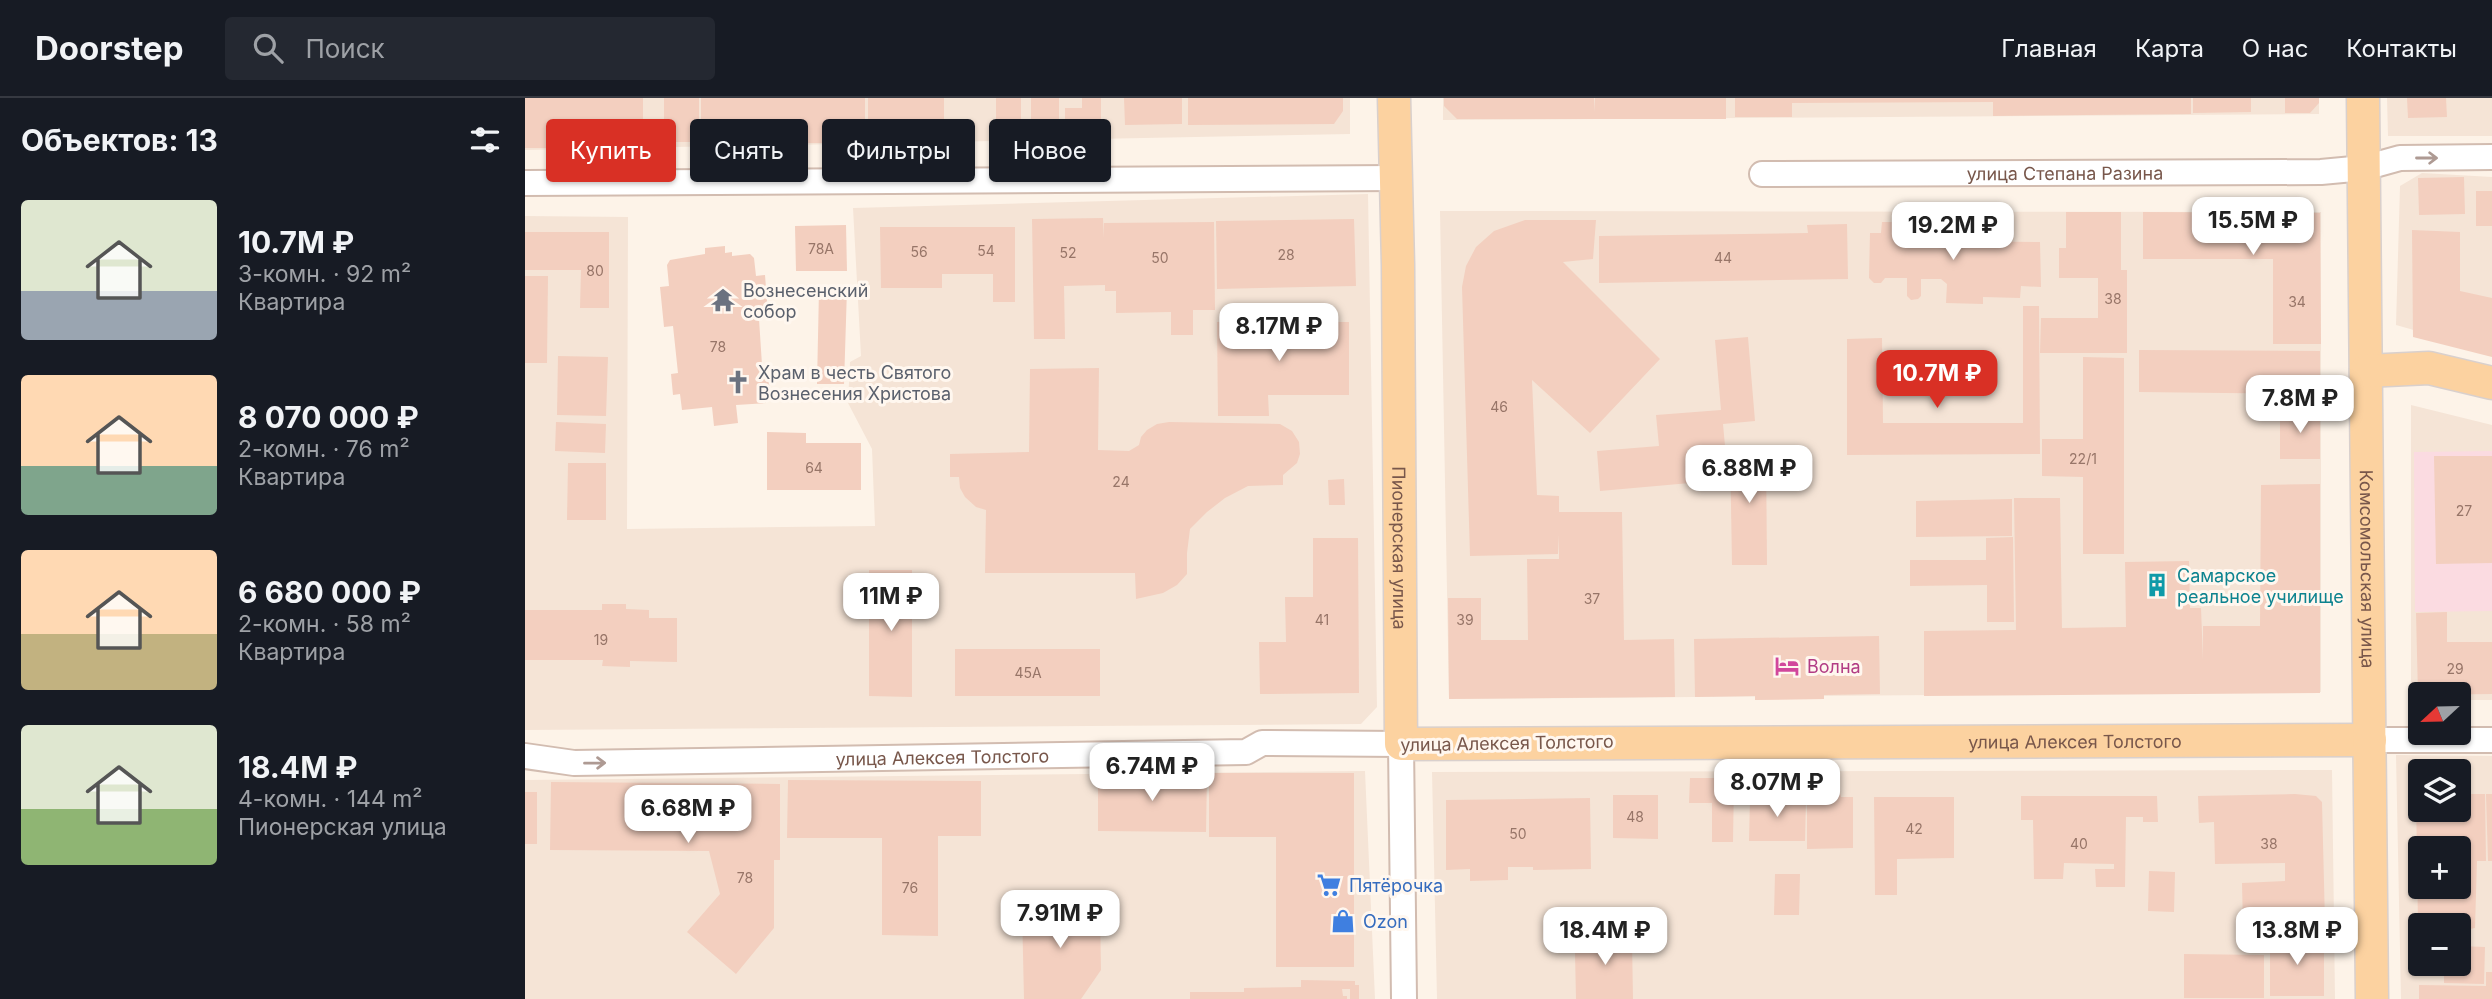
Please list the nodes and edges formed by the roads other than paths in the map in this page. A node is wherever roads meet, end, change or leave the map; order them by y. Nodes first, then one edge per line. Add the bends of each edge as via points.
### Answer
1 (1394, 98) edge
2 (2363, 98) edge
3 (2492, 157) edge
4 (2364, 168) junction
5 (1762, 174) dead end
6 (1396, 177) junction
7 (525, 183) edge
8 (2366, 371) junction
9 (2492, 383) edge
10 (2370, 740) junction
11 (2492, 740) edge
12 (1401, 744) junction
13 (526, 756) edge
14 (1405, 999) edge
15 (2372, 999) edge

1 - 6 main road, Пионерская улица
2 - 4 main road, Комсомольская улица
4 -> 3 street, улица Степана Разина via 2400,158
4 - 5 street, улица Степана Разина via 2321,172
4 - 8 main road, Комсомольская улица
6 - 7 street
6 - 12 main road, Пионерская улица
8 - 9 main road via 2429,368
8 - 10 main road, Комсомольская улица
10 - 11 street, улица Алексея Толстого
10 - 12 main road, улица Алексея Толстого
10 - 15 main road, Комсомольская улица
13 -> 12 street, улица Алексея Толстого via 588,763 1246,752 1262,743
12 - 14 street, Пионерская улица

